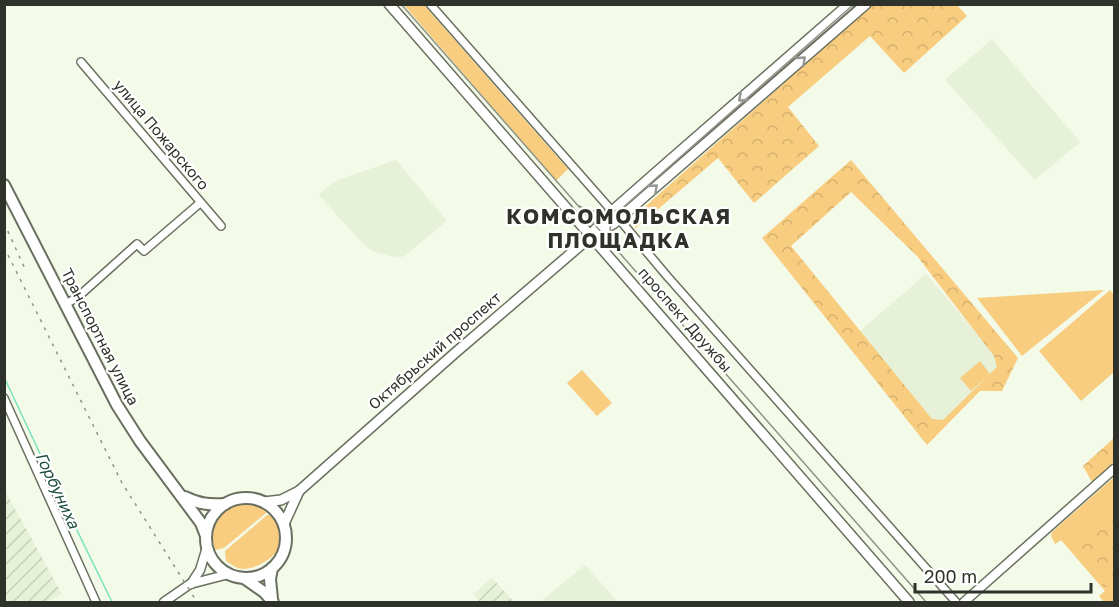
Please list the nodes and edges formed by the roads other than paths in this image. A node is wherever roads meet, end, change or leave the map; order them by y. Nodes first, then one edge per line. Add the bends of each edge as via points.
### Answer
1 (389, 4) edge
2 (430, 4) edge
3 (849, 4) edge
4 (866, 4) edge
5 (81, 62) dead end
6 (4, 185) edge
7 (200, 202) junction
8 (616, 215) junction
9 (221, 226) dead end
10 (591, 235) junction
11 (66, 304) junction
12 (4, 398) edge
13 (1114, 469) edge
14 (299, 491) junction
15 (182, 495) junction
16 (264, 502) junction
17 (225, 504) junction
18 (284, 524) junction
19 (207, 542) junction
20 (272, 568) junction
21 (229, 574) junction
22 (243, 578) junction
23 (190, 584) junction
24 (96, 603) edge
25 (164, 603) edge
26 (273, 603) edge
27 (909, 603) edge
28 (956, 603) edge
29 (964, 603) edge

1 - 10 main road, проспект Дружбы
2 - 8 street
3 -> 8 main road, Октябрьский проспект
8 -> 4 main road, Октябрьский проспект
5 - 7 street, улица Пожарского
6 - 11 main road, Транспортная улица
7 - 9 street, улица Пожарского
7 - 11 street via 144,251 137,244 79,297
8 - 10 main road, Октябрьский проспект via 603,230
8 - 28 street
10 - 14 main road, Октябрьский проспект
10 - 27 main road, проспект Дружбы
11 - 15 main road, Транспортная улица via 126,420
12 - 24 street
13 - 29 street
14 - 16 main road, Октябрьский проспект via 281,500
14 - 18 main road, Октябрьский проспект
15 - 17 main road via 207,505
15 - 19 main road, Транспортная улица via 201,523
16 - 17 main road via 237,498
16 - 18 main road
17 - 19 main road via 209,523
18 - 20 main road via 285,548
19 - 21 main road via 212,558
19 - 23 street via 200,570
20 - 22 main road
20 - 26 main road
21 - 22 main road
21 - 23 street
22 - 26 main road via 264,591
23 - 25 street

